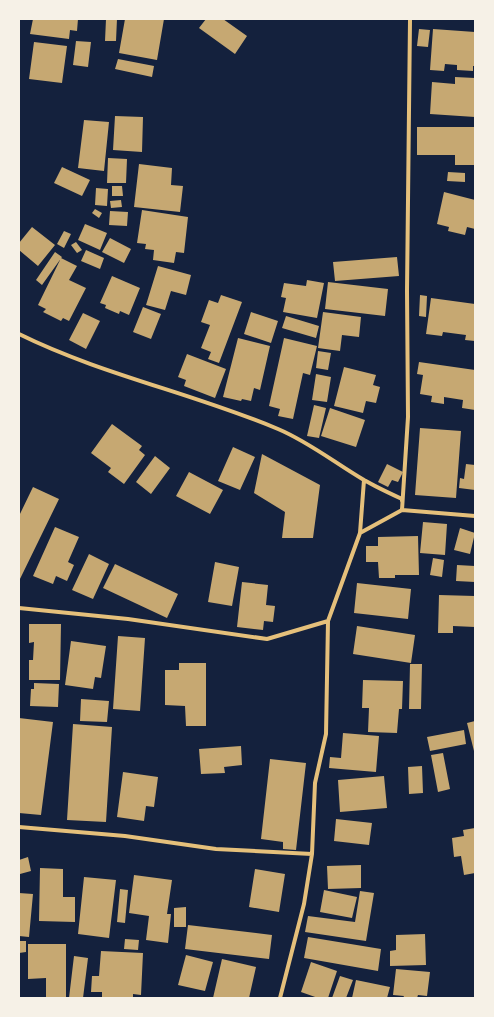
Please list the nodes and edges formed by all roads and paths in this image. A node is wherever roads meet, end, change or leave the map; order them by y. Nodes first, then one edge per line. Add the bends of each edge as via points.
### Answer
1 (410, 20) edge
2 (19, 334) edge
3 (364, 480) junction
4 (402, 510) junction
5 (475, 516) edge
6 (360, 533) junction
7 (19, 608) edge
8 (328, 621) junction
9 (19, 827) edge
10 (312, 854) junction
11 (280, 998) edge

1 - 4 street via 408,417
2 - 3 street via 90,365 279,429 320,450
3 - 4 street via 402,499
3 - 6 street
4 - 5 street
4 - 6 street
6 - 8 street
7 - 8 street via 128,619 267,639
8 - 10 street via 326,734 315,784
9 - 10 street via 126,836 216,849
10 - 11 street via 304,904

